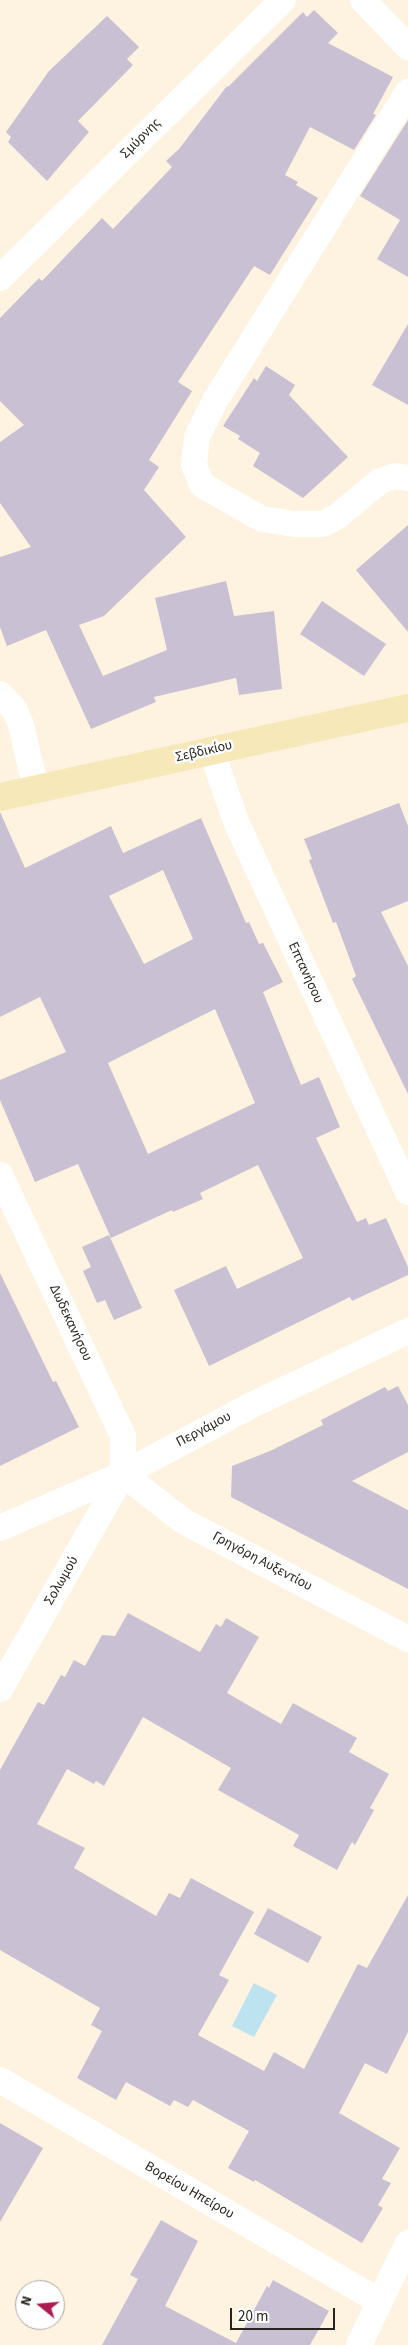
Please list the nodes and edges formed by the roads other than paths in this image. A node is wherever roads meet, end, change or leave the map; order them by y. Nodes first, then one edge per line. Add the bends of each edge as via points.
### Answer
1 (283, 0) edge
2 (363, 0) edge
3 (408, 47) edge
4 (408, 92) edge
5 (0, 278) edge
6 (408, 478) edge
7 (0, 694) edge
8 (408, 708) edge
9 (210, 750) junction
10 (36, 790) junction
11 (0, 797) edge
12 (0, 1176) edge
13 (408, 1192) edge
14 (408, 1331) edge
15 (123, 1474) junction
16 (0, 1528) edge
17 (408, 1639) edge
18 (0, 1689) edge
19 (0, 2080) edge
20 (408, 2243) edge
21 (379, 2301) junction
22 (359, 2345) edge

1 - 5 street, Σμύρνης
2 - 3 street
4 - 6 street via 216,399 197,437 194,465 202,485 262,519 294,524 323,524 338,516 380,481 395,476
7 - 10 street via 14,709 22,725
8 - 9 street, Σεβδικίου
9 - 10 street, Σεβδικίου
9 - 13 street, Επτανήσου via 237,824
10 - 11 street, Σεβδικίου
12 - 15 street, Δωδεκανήσου via 123,1436
14 - 15 street, Περγάμου via 252,1405
15 - 16 street, Περγάμου
15 - 17 street, Γρηγόρη Αυξεντίου via 183,1521
15 - 18 street, Σολωμού
19 - 21 street, Βορείου Ηπείρου
20 - 21 street
21 - 22 street

